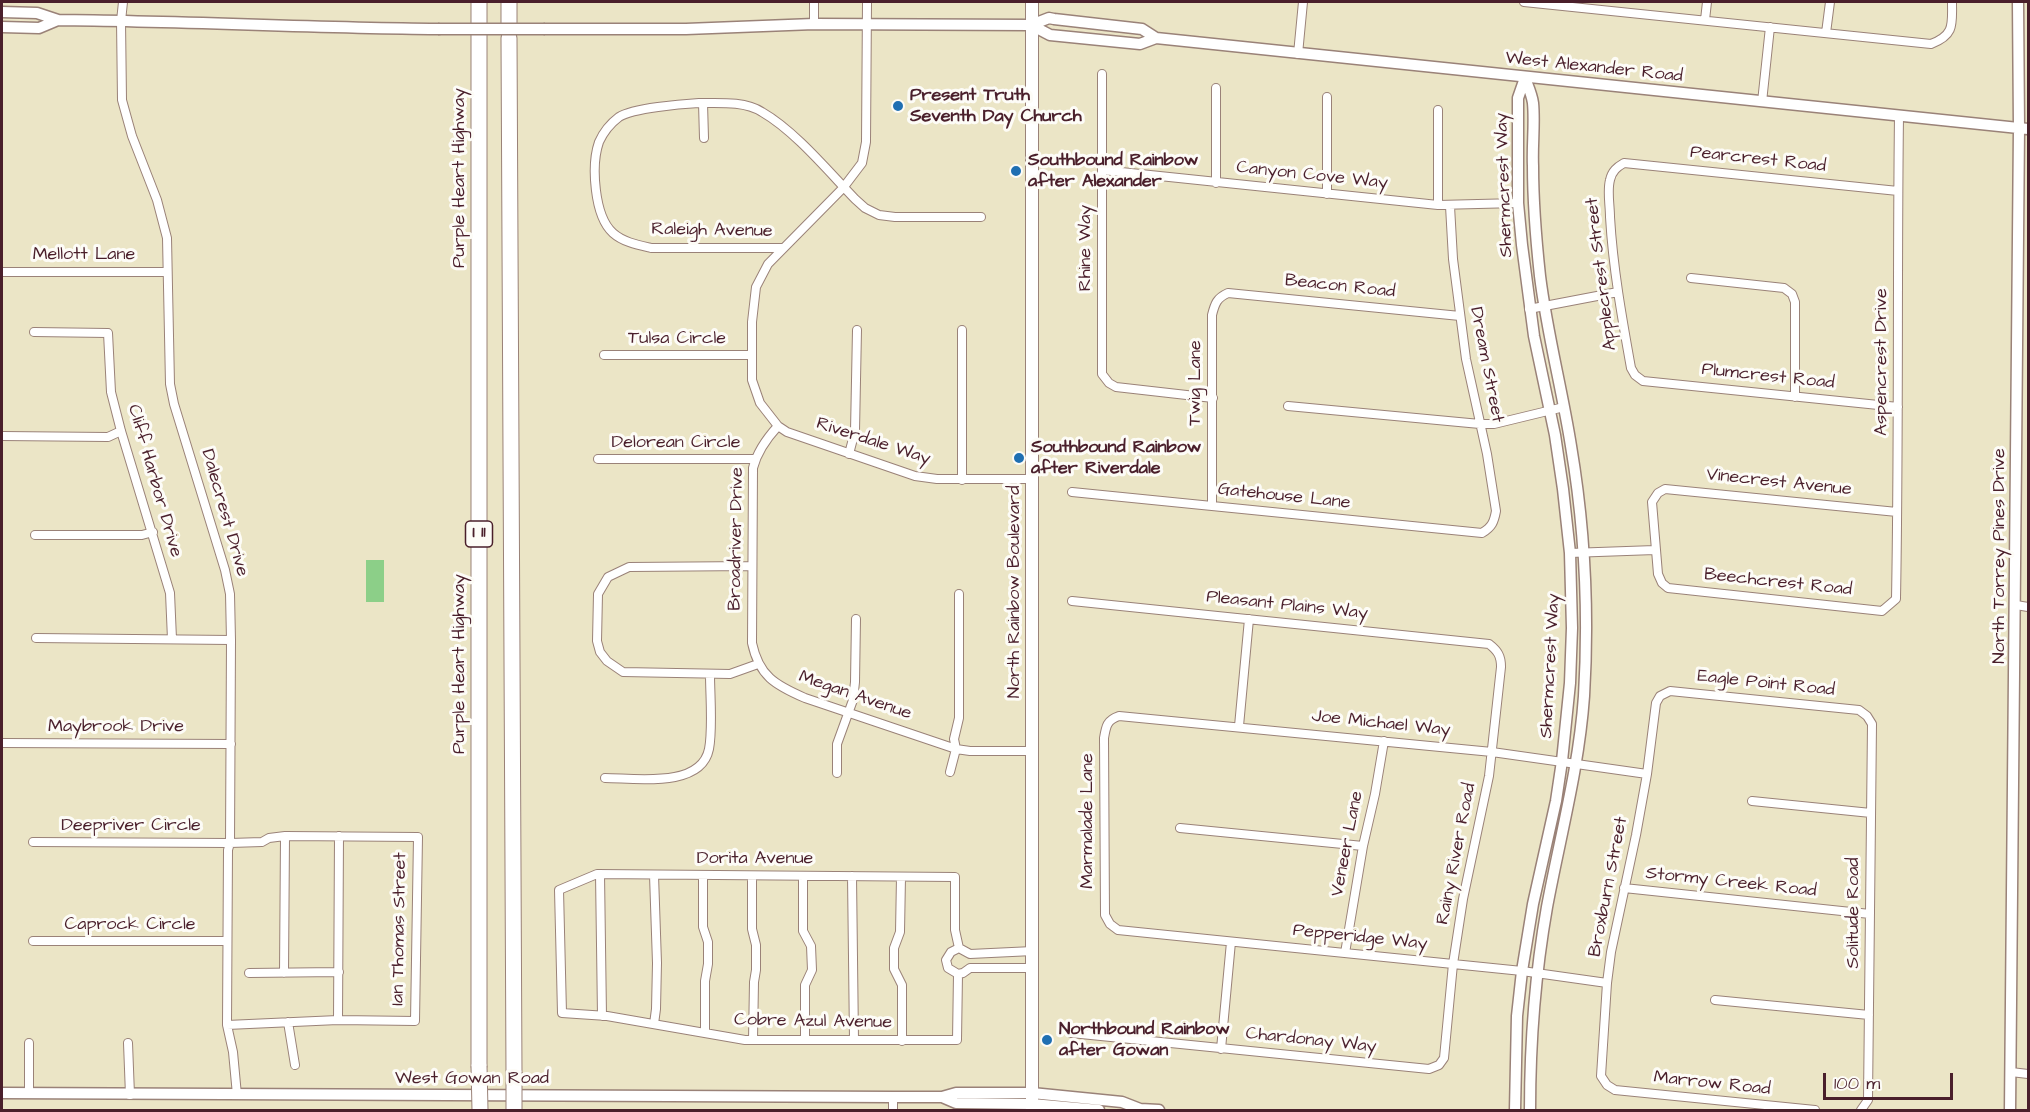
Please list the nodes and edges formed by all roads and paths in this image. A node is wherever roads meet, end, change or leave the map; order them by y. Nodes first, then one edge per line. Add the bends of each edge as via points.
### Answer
1 (123, 2) edge
2 (479, 2) edge
3 (509, 2) edge
4 (814, 2) edge
5 (867, 2) edge
6 (1032, 2) edge
7 (1303, 2) edge
8 (1524, 2) edge
9 (1707, 2) edge
10 (1830, 2) edge
11 (1952, 2) edge
12 (2019, 2) edge
13 (1579, 4) edge
14 (2, 12) edge
15 (58, 20) junction
16 (1705, 20) junction
17 (121, 21) junction
18 (814, 24) junction
19 (867, 24) junction
20 (1031, 25) junction
21 (2, 27) edge
22 (1770, 27) junction
23 (1826, 33) junction
24 (1156, 39) junction
25 (1298, 54) junction
26 (1102, 74) dead end
27 (1525, 78) junction
28 (1216, 88) dead end
29 (1327, 97) dead end
30 (1762, 102) junction
31 (703, 103) junction
32 (1438, 110) dead end
33 (1899, 116) junction
34 (2024, 128) edge
35 (704, 138) dead end
36 (1615, 168) joint
37 (1102, 170) junction
38 (1216, 183) junction
39 (843, 188) junction
40 (1898, 191) junction
41 (1327, 194) junction
42 (1518, 203) junction
43 (1438, 205) junction
44 (1450, 206) junction
45 (981, 217) dead end
46 (782, 248) junction
47 (2, 272) edge
48 (167, 272) junction
49 (1691, 278) dead end
50 (1618, 292) junction
51 (1219, 297) joint
52 (1544, 306) junction
53 (1530, 309) junction
54 (2023, 313) edge
55 (1460, 316) junction
56 (857, 330) dead end
57 (962, 330) dead end
58 (34, 332) dead end
59 (604, 355) dead end
60 (751, 355) junction
61 (1635, 375) joint
62 (1795, 397) junction
63 (1213, 398) junction
64 (1288, 406) dead end
65 (1564, 407) junction
66 (1898, 407) junction
67 (1549, 410) junction
68 (1480, 424) junction
69 (778, 426) junction
70 (121, 431) junction
71 (2, 436) edge
72 (849, 454) junction
73 (598, 459) dead end
74 (755, 459) junction
75 (1032, 479) junction
76 (962, 480) junction
77 (1072, 492) dead end
78 (1212, 507) junction
79 (1897, 512) junction
80 (1491, 528) joint
81 (153, 532) junction
82 (35, 535) dead end
83 (1655, 550) junction
84 (1570, 553) junction
85 (1584, 553) junction
86 (752, 566) junction
87 (959, 594) dead end
88 (1072, 601) dead end
89 (2016, 605) junction
90 (1890, 606) joint
91 (2028, 607) edge
92 (856, 619) dead end
93 (1249, 619) junction
94 (36, 638) dead end
95 (172, 639) junction
96 (231, 640) junction
97 (1497, 650) joint
98 (758, 664) junction
99 (710, 674) junction
100 (1660, 696) joint
101 (848, 712) junction
102 (1867, 716) joint
103 (1111, 719) joint
104 (1239, 726) junction
105 (1384, 741) junction
106 (2, 742) edge
107 (231, 744) junction
108 (956, 749) junction
109 (1033, 751) junction
110 (1492, 752) junction
111 (1562, 761) junction
112 (1576, 763) junction
113 (837, 772) dead end
114 (950, 772) dead end
115 (1647, 774) junction
116 (605, 778) dead end
117 (1752, 801) dead end
118 (1871, 813) junction
119 (1180, 828) dead end
120 (285, 836) junction
121 (339, 836) junction
122 (418, 837) joint
123 (33, 842) dead end
124 (230, 843) junction
125 (1363, 846) junction
126 (600, 874) junction
127 (654, 875) junction
128 (703, 875) junction
129 (752, 876) junction
130 (803, 876) junction
131 (852, 876) junction
132 (901, 877) junction
133 (1624, 888) junction
134 (1870, 914) junction
135 (1110, 924) joint
136 (33, 941) dead end
137 (227, 941) junction
138 (1231, 942) junction
139 (959, 948) junction
140 (1033, 951) junction
141 (1345, 953) junction
142 (1453, 964) junction
143 (1033, 968) junction
144 (1522, 971) junction
145 (339, 972) junction
146 (249, 973) dead end
147 (284, 973) junction
148 (1537, 973) junction
149 (958, 974) junction
150 (1607, 983) junction
151 (1715, 1000) dead end
152 (562, 1013) joint
153 (1869, 1015) junction
154 (602, 1016) junction
155 (338, 1020) junction
156 (288, 1022) junction
157 (654, 1024) junction
158 (228, 1025) junction
159 (705, 1033) junction
160 (1071, 1033) dead end
161 (753, 1040) junction
162 (805, 1040) junction
163 (854, 1040) junction
164 (902, 1041) junction
165 (29, 1043) dead end
166 (128, 1043) dead end
167 (1221, 1048) junction
168 (295, 1065) dead end
169 (1439, 1065) joint
170 (2011, 1072) junction
171 (2028, 1074) edge
172 (1607, 1085) joint
173 (2, 1093) edge
174 (29, 1094) junction
175 (130, 1095) junction
176 (237, 1095) junction
177 (893, 1097) junction
178 (1032, 1103) edge
179 (1134, 1109) edge
180 (480, 1110) edge
181 (514, 1110) edge
182 (893, 1110) edge
183 (1099, 1110) edge
184 (1159, 1110) edge
185 (1515, 1110) edge
186 (1530, 1110) edge
187 (1815, 1110) edge
188 (1862, 1110) edge
189 (2010, 1110) edge

1 - 17 street, Dalecrest Drive
2 - 180 highway, Purple Heart Highway / I 11, bridge
3 - 181 highway, I 11, bridge
4 - 18 street
5 - 19 street
6 - 20 main road, North Rainbow Boulevard
7 - 25 street
8 - 13 street
9 - 16 street
10 - 23 street
11 - 23 street via 1950,31 1944,39 1931,44
12 - 34 street, North Torrey Pines Drive
13 - 16 street
14 - 15 street, West Alexander Road via 37,13
15 - 17 street, West Alexander Road
15 - 21 street, West Alexander Road via 39,28
16 - 22 street
17 - 18 street, West Alexander Road, bridge via 438,29 686,29
17 - 48 street, Dalecrest Drive via 122,100 167,238
18 - 19 street, West Alexander Road
19 - 20 street, West Alexander Road
19 - 39 street via 866,142 862,163
20 - 24 street, West Alexander Road via 1050,35 1140,44
20 - 24 street, West Alexander Road via 1049,18 1142,29
20 - 75 main road, North Rainbow Boulevard
22 - 23 street
22 - 30 street
24 - 25 street, West Alexander Road
25 - 27 street, West Alexander Road
26 - 37 street, Rhine Way
27 - 30 street, West Alexander Road
27 - 42 street, Shermcrest Way via 1518,99
27 - 52 street, Shermcrest Way via 1533,101 1535,222
28 - 38 street
29 - 41 street
30 - 33 street, West Alexander Road
31 - 35 street
31 - 39 street via 760,110 784,128
31 - 46 street, Raleigh Avenue via 628,113 618,118 599,142 598,208 614,234 651,248
32 - 43 street
33 - 34 street, West Alexander Road
33 - 40 street, Aspencrest Drive
34 - 54 street, North Torrey Pines Drive
36 - 40 street, Pearcrest Road via 1624,163
36 - 50 street, Applecrest Street via 1609,187
37 - 38 street, Canyon Cove Way
37 - 63 street, Rhine Way via 1102,375 1116,387
38 - 41 street, Canyon Cove Way
39 - 45 street via 879,215
39 - 46 street
40 - 66 street, Aspencrest Drive
41 - 43 street, Canyon Cove Way
42 - 44 street, Canyon Cove Way
42 - 53 street, Shermcrest Way
43 - 44 street, Canyon Cove Way
44 - 55 street, Dream Street
46 - 60 street via 756,287
47 - 48 street, Mellott Lane
48 - 96 street, Dalecrest Drive via 170,384 225,570
49 - 62 street via 1784,288 1792,294
50 - 52 street
50 - 61 street, Applecrest Street
51 - 55 street, Beacon Road via 1228,293
51 - 63 street, Twig Lane via 1212,315
52 - 53 street
52 - 65 street, Shermcrest Way
53 - 67 street, Shermcrest Way
54 - 89 street, North Torrey Pines Drive
55 - 68 street, Dream Street
56 - 72 street via 855,431
57 - 76 street
58 - 70 street, Cliff Harbor Drive via 108,333 111,392
59 - 60 street, Tulsa Circle
60 - 69 street via 752,380 760,403
61 - 62 street, Plumcrest Road via 1643,381
62 - 66 street, Plumcrest Road
63 - 78 street, Twig Lane
64 - 68 street
65 - 67 street
65 - 85 street, Shermcrest Way via 1580,501
66 - 79 street, Aspencrest Drive
67 - 68 street
67 - 84 street, Shermcrest Way
68 - 80 street, Dream Street via 1496,511
69 - 72 street, Riverdale Way
69 - 74 street, Broadriver Drive
70 - 71 street via 108,436
70 - 81 street, Cliff Harbor Drive
72 - 76 street, Riverdale Way via 915,476
73 - 74 street, Delorean Circle
74 - 86 street, Broadriver Drive
75 - 76 street, Riverdale Way
75 - 109 main road, North Rainbow Boulevard
77 - 78 street, Gatehouse Lane
78 - 80 street, Gatehouse Lane via 1482,533
79 - 83 street, Vinecrest Avenue via 1665,489 1653,502
79 - 90 street, Aspencrest Drive via 1896,599
81 - 82 street
81 - 95 street, Cliff Harbor Drive via 170,593
83 - 85 street
83 - 90 street, Beechcrest Road via 1658,574 1668,588 1882,611
84 - 85 street
84 - 111 street, Shermcrest Way via 1572,655
85 - 112 street, Shermcrest Way via 1585,668
86 - 98 street, Broadriver Drive via 752,643
86 - 99 street via 629,567 608,577 598,594 597,641 607,661 623,672
87 - 108 street
88 - 93 street, Pleasant Plains Way
89 - 91 street
89 - 170 street, North Torrey Pines Drive
92 - 101 street via 855,682
93 - 97 street, Pleasant Plains Way via 1489,644
93 - 104 street
94 - 95 street
95 - 96 street
96 - 107 street, Dalecrest Drive
97 - 110 street, Rainy River Road via 1501,667
98 - 99 street via 730,674
98 - 101 street, Megan Avenue via 783,689
99 - 116 street via 709,747 701,764 683,776
100 - 102 street, Eagle Point Road via 1670,691 1859,710
100 - 115 street, Broxburn Street
101 - 108 street, Megan Avenue
101 - 113 street via 837,744
102 - 118 street, Solitude Road via 1872,724
103 - 104 street, Joe Michael Way via 1119,716
103 - 135 street, Marmalade Lane via 1104,738 1105,915
104 - 105 street, Joe Michael Way
105 - 110 street, Joe Michael Way
105 - 125 street, Veneer Lane
106 - 107 street, Maybrook Drive
107 - 124 street, Dalecrest Drive
108 - 109 street, Megan Avenue
108 - 114 street
109 - 140 main road, North Rainbow Boulevard
110 - 111 street, Joe Michael Way
110 - 142 street, Rainy River Road
111 - 112 street, Joe Michael Way
111 - 144 street, Shermcrest Way
112 - 115 street, Joe Michael Way
112 - 148 street, Shermcrest Way
115 - 133 street, Broxburn Street
117 - 118 street
118 - 134 street, Solitude Road
119 - 125 street
120 - 121 street, Deepriver Circle
120 - 124 street, Deepriver Circle via 262,842
120 - 147 street
121 - 122 street, Deepriver Circle
121 - 145 street
122 - 155 street, Ian Thomas Street via 415,1021
123 - 124 street, Deepriver Circle
124 - 137 street, Dalecrest Drive
125 - 141 street, Veneer Lane
126 - 127 street, Dorita Avenue
126 - 152 street, Dorita Avenue via 559,890
126 - 154 street
127 - 128 street, Dorita Avenue
127 - 157 street
128 - 129 street, Dorita Avenue
128 - 159 street via 703,927 708,942
129 - 130 street, Dorita Avenue
129 - 161 street via 752,929 756,945
130 - 131 street, Dorita Avenue
130 - 162 street via 803,931 812,946 812,970 805,985
131 - 132 street, Dorita Avenue
131 - 163 street
132 - 139 street, Dorita Avenue via 955,877
132 - 164 street via 900,932 894,948 894,969 902,986
133 - 134 street, Stormy Creek Road
133 - 150 street, Broxburn Street
134 - 153 street, Solitude Road
135 - 138 street, Pepperidge Way via 1118,930
136 - 137 street, Caprock Circle
137 - 158 street, Dalecrest Drive
138 - 141 street, Pepperidge Way
138 - 167 street
139 - 140 street via 970,954
139 - 149 street via 946,960 948,968
140 - 143 main road, North Rainbow Boulevard
141 - 142 street, Pepperidge Way
142 - 144 street, Pepperidge Way
142 - 169 street, Rainy River Road via 1444,1058
143 - 149 street via 970,968
143 - 178 main road, North Rainbow Boulevard
144 - 148 street, Pepperidge Way
144 - 185 street, Shermcrest Way
145 - 147 street
145 - 155 street
146 - 147 street
148 - 150 street, Pepperidge Way
148 - 186 street, Shermcrest Way
149 - 164 street, Cobre Azul Avenue via 957,1040
150 - 172 street, Broxburn Street via 1601,1076
151 - 153 street
152 - 154 street, Cobre Azul Avenue
153 - 188 street, Solitude Road via 1868,1100
154 - 157 street, Cobre Azul Avenue
155 - 156 street
156 - 158 street
156 - 168 street
157 - 159 street, Cobre Azul Avenue
158 - 176 street, Dalecrest Drive
159 - 161 street, Cobre Azul Avenue
160 - 167 street, Chardonay Way
161 - 162 street, Cobre Azul Avenue
162 - 163 street, Cobre Azul Avenue
163 - 164 street, Cobre Azul Avenue
165 - 174 street
166 - 175 street
167 - 169 street, Chardonay Way via 1429,1069
170 - 171 street
170 - 189 street, North Torrey Pines Drive
172 - 187 street, Marrow Road via 1615,1090
173 - 174 street, West Gowan Road
174 - 175 street, West Gowan Road
175 - 176 street, West Gowan Road
176 - 177 street, West Gowan Road
177 - 178 street, West Gowan Road via 942,1097 956,1093
177 - 182 street
178 - 179 street, West Gowan Road via 1122,1102
178 - 183 street, West Gowan Road
179 - 184 street, West Gowan Road

